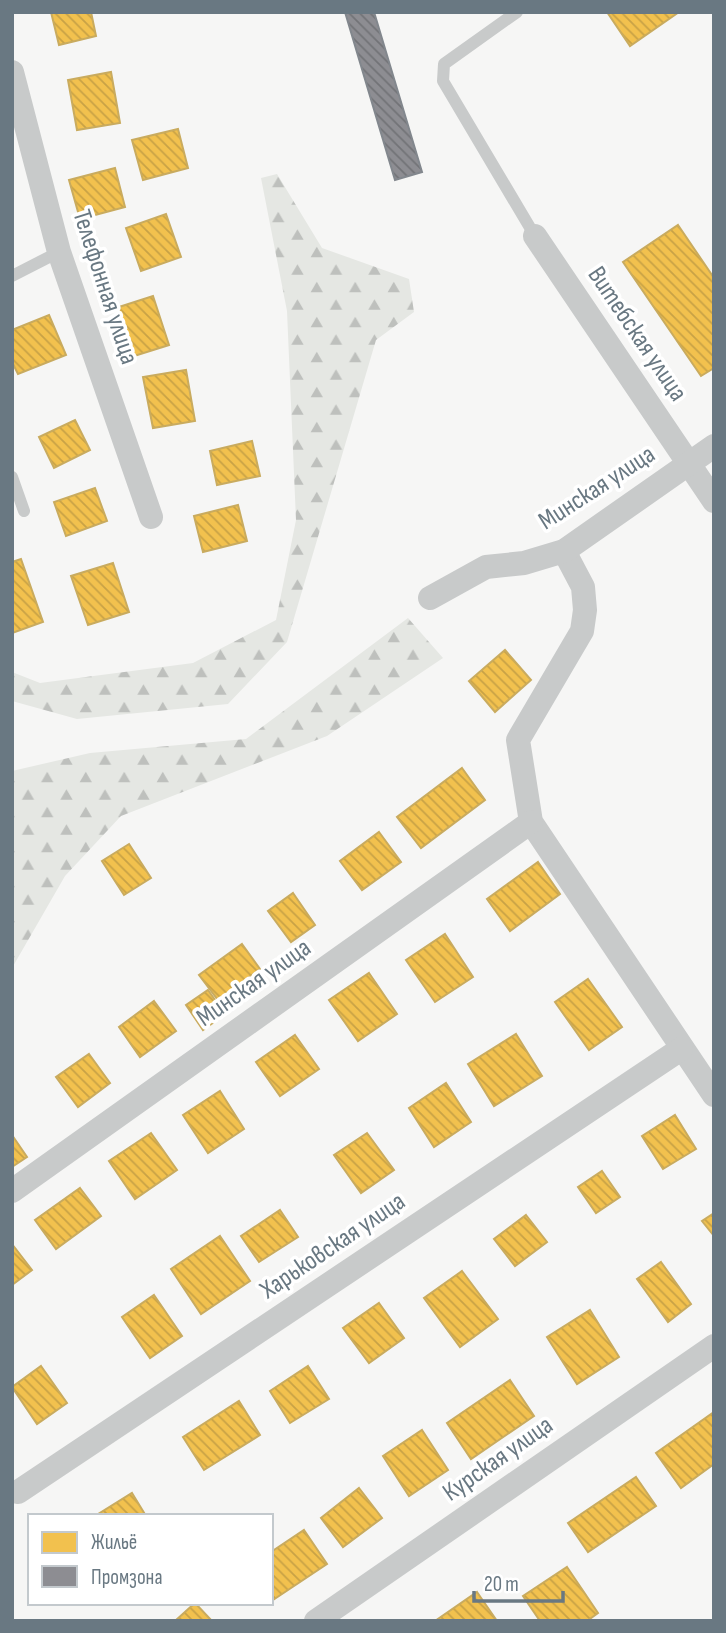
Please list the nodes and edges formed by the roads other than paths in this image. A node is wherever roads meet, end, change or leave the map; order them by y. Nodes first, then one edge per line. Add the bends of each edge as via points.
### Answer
1 (517, 12) edge
2 (12, 72) edge
3 (535, 236) joint
4 (59, 252) junction
5 (12, 276) edge
6 (714, 446) edge
7 (689, 463) junction
8 (12, 477) edge
9 (714, 501) edge
10 (24, 511) dead end
11 (151, 517) dead end
12 (564, 551) junction
13 (430, 598) dead end
14 (531, 822) junction
15 (681, 1049) junction
16 (714, 1095) edge
17 (12, 1191) edge
18 (711, 1353) edge
19 (18, 1492) dead end
20 (316, 1621) edge

1 - 3 lane via 444,64 443,81
2 - 4 street, Телефонная улица
3 - 7 street, Витебская улица
4 - 5 lane
4 - 11 street, Телефонная улица
6 - 7 street, Минская улица
7 - 9 street, Витебская улица
7 - 12 street, Минская улица
8 - 10 lane
12 - 13 street, Минская улица via 524,563 486,567
12 - 14 street via 583,587 585,610 582,631 518,740
14 - 15 street
14 - 17 street, Минская улица
15 - 16 street
15 - 19 street, Харьковская улица
18 - 20 street, Курская улица

